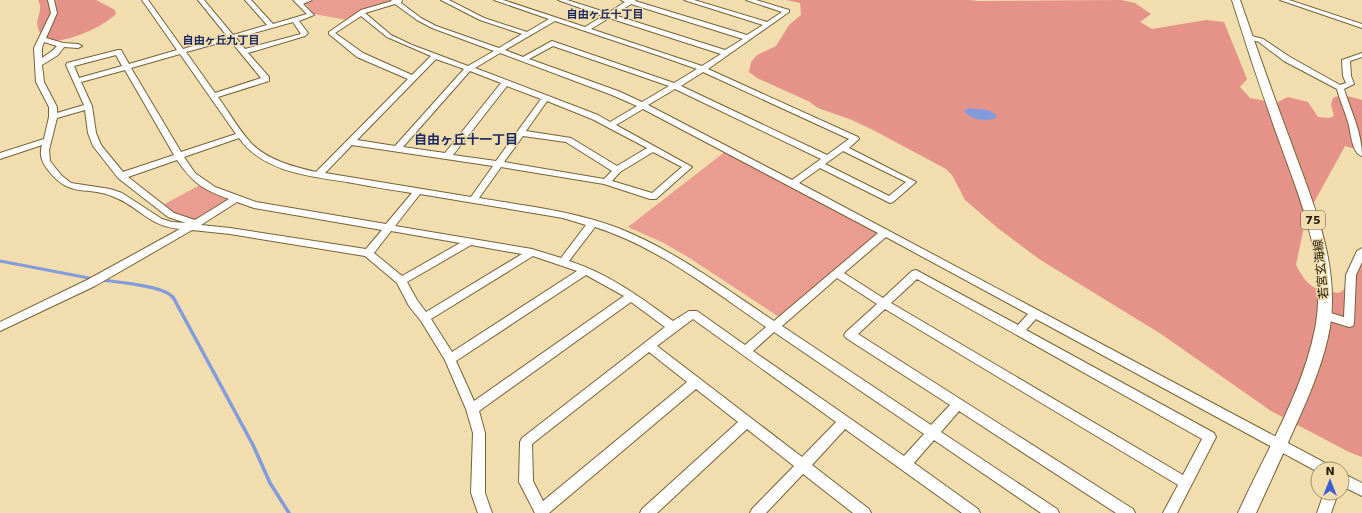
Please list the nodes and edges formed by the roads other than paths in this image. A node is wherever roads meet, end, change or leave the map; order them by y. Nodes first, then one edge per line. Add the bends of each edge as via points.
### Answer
1 (51, 0) edge
2 (145, 0) edge
3 (201, 0) edge
4 (248, 0) edge
5 (309, 0) edge
6 (444, 0) edge
7 (497, 0) edge
8 (561, 0) edge
9 (687, 0) edge
10 (749, 0) edge
11 (1236, 0) edge
12 (1283, 0) edge
13 (298, 1) edge
14 (397, 1) edge
15 (629, 1) edge
16 (361, 14) junction
17 (608, 15) junction
18 (294, 19) junction
19 (554, 19) junction
20 (768, 24) junction
21 (271, 26) junction
22 (1362, 26) edge
23 (586, 29) junction
24 (528, 34) junction
25 (230, 37) junction
26 (1248, 37) junction
27 (748, 38) junction
28 (42, 39) junction
29 (62, 45) junction
30 (78, 46) dead end
31 (181, 51) junction
32 (498, 51) junction
33 (243, 52) junction
34 (726, 53) junction
35 (435, 56) junction
36 (1362, 56) edge
37 (523, 60) junction
38 (38, 64) junction
39 (126, 67) junction
40 (468, 69) junction
41 (703, 69) junction
42 (413, 78) junction
43 (78, 81) junction
44 (505, 83) junction
45 (675, 86) junction
46 (1340, 88) junction
47 (213, 96) junction
48 (545, 98) junction
49 (642, 105) junction
50 (88, 106) junction
51 (53, 117) junction
52 (610, 125) junction
53 (521, 133) junction
54 (240, 135) junction
55 (48, 140) junction
56 (351, 142) junction
57 (653, 148) junction
58 (843, 148) junction
59 (397, 149) junction
60 (1362, 152) edge
61 (0, 156) edge
62 (179, 156) junction
63 (447, 156) junction
64 (823, 162) junction
65 (499, 164) junction
66 (617, 170) junction
67 (318, 175) junction
68 (121, 176) junction
69 (606, 182) junction
70 (794, 183) junction
71 (418, 191) junction
72 (235, 199) junction
73 (474, 199) junction
74 (592, 223) junction
75 (192, 225) junction
76 (389, 228) junction
77 (885, 232) junction
78 (471, 241) junction
79 (1362, 251) edge
80 (532, 252) junction
81 (368, 253) junction
82 (563, 262) junction
83 (586, 270) junction
84 (837, 273) junction
85 (401, 281) junction
86 (632, 296) junction
87 (884, 302) junction
88 (1035, 313) junction
89 (1324, 315) junction
90 (425, 318) junction
91 (774, 326) junction
92 (0, 327) edge
93 (674, 328) junction
94 (1019, 331) junction
95 (649, 346) junction
96 (745, 351) junction
97 (450, 359) junction
98 (696, 383) junction
99 (958, 404) junction
100 (472, 409) junction
101 (747, 422) junction
102 (844, 422) junction
103 (932, 433) junction
104 (1280, 445) junction
105 (1310, 461) edge
106 (905, 464) junction
107 (803, 465) junction
108 (1186, 482) junction
109 (1350, 483) edge
110 (1362, 490) edge
111 (1328, 501) edge
112 (541, 512) edge
113 (485, 513) edge
114 (647, 513) edge
115 (757, 513) edge
116 (864, 513) edge
117 (973, 513) edge
118 (1052, 513) edge
119 (1128, 513) edge
120 (1170, 513) edge
121 (1248, 513) edge
122 (1324, 513) edge

1 - 28 street via 54,13
2 - 31 street
3 - 25 street
4 - 21 street
5 - 13 street
6 - 24 street via 482,19
7 - 19 street
8 - 17 street
9 - 20 street
10 - 20 street via 787,12
11 - 26 main road, 若宮玄海線 / 75
12 - 22 street
13 - 18 street via 311,15
14 - 16 street via 363,11
14 - 32 street via 434,27
15 - 17 street
15 - 27 street
16 - 35 street via 389,36
16 - 42 street via 331,33 360,55
17 - 23 street
17 - 34 street
18 - 21 street
18 - 33 street via 305,33 303,35
19 - 23 street
19 - 24 street
20 - 27 street
21 - 25 street
23 - 41 street
24 - 32 street
25 - 31 street
25 - 33 street
26 - 46 street via 1261,40 1287,59
26 - 89 main road, 若宮玄海線 / 75 via 1316,229 1324,278
27 - 34 street
28 - 29 street
28 - 38 street via 38,48
29 - 30 street
29 - 38 street
31 - 39 street
31 - 47 street
32 - 37 street
32 - 40 street
33 - 47 street via 266,79
34 - 41 street
35 - 40 street
35 - 42 street
36 - 46 street via 1346,60 1350,84
37 - 45 street via 552,43
37 - 49 street
38 - 51 street via 40,82 53,107
39 - 43 street
39 - 43 street via 118,52 70,65
39 - 62 street
40 - 44 street
40 - 59 street
41 - 45 street
41 - 58 street via 855,139
42 - 56 street
43 - 50 street
44 - 48 street
44 - 63 street
45 - 49 street
45 - 64 street
46 - 60 street via 1353,123 1354,136
47 - 54 street
48 - 52 street
48 - 53 street
49 - 52 street
49 - 70 street
50 - 51 street
50 - 68 street via 92,133 98,146
51 - 55 street
52 - 57 street
53 - 65 street
53 - 66 street via 568,140
54 - 62 street
54 - 67 street via 257,153 273,162
55 - 61 street
55 - 75 street via 44,150 46,161 58,178 68,185 110,192 126,199 159,222 171,226
56 - 59 street
56 - 67 street
57 - 66 street
57 - 69 street via 688,167 653,197
58 - 64 street
58 - 64 street via 912,182 890,200
59 - 63 street
62 - 68 street
62 - 72 street via 192,175 212,189
63 - 65 street
64 - 70 street
65 - 69 street
65 - 73 street
66 - 69 street
67 - 71 street
68 - 75 street via 171,215
70 - 77 street
71 - 73 street
71 - 76 street
72 - 75 street
72 - 76 street via 254,205
73 - 74 street via 541,210
74 - 82 street
74 - 91 street via 621,233 663,253
75 - 81 street
75 - 92 street via 91,283
76 - 78 street
76 - 81 street
77 - 84 street
77 - 88 street
78 - 80 street
78 - 85 street
79 - 89 street via 1351,275 1349,323
80 - 82 street
80 - 90 street
81 - 85 street
82 - 83 street
83 - 86 street
83 - 97 street
84 - 87 street
84 - 91 street
85 - 90 street
86 - 93 street
86 - 100 street
87 - 94 street via 916,274
87 - 99 street via 850,335
87 - 108 street
88 - 94 street
88 - 104 street
89 - 104 main road, 若宮玄海線 / 75 via 1311,370
90 - 97 street
91 - 96 street
91 - 103 street
93 - 95 street
93 - 96 street via 693,314
94 - 108 street via 1210,437
95 - 98 street
95 - 112 street via 526,442 526,482
96 - 102 street
97 - 100 street
98 - 101 street
98 - 112 street
99 - 103 street
99 - 119 street
100 - 113 street via 479,433 478,493
101 - 107 street
101 - 114 street
102 - 106 street
102 - 107 street
103 - 106 street
103 - 118 street
104 - 105 street
104 - 121 main road, 若宮玄海線 / 75
106 - 117 street
107 - 115 street
107 - 116 street
108 - 120 street
109 - 110 street
111 - 122 street

